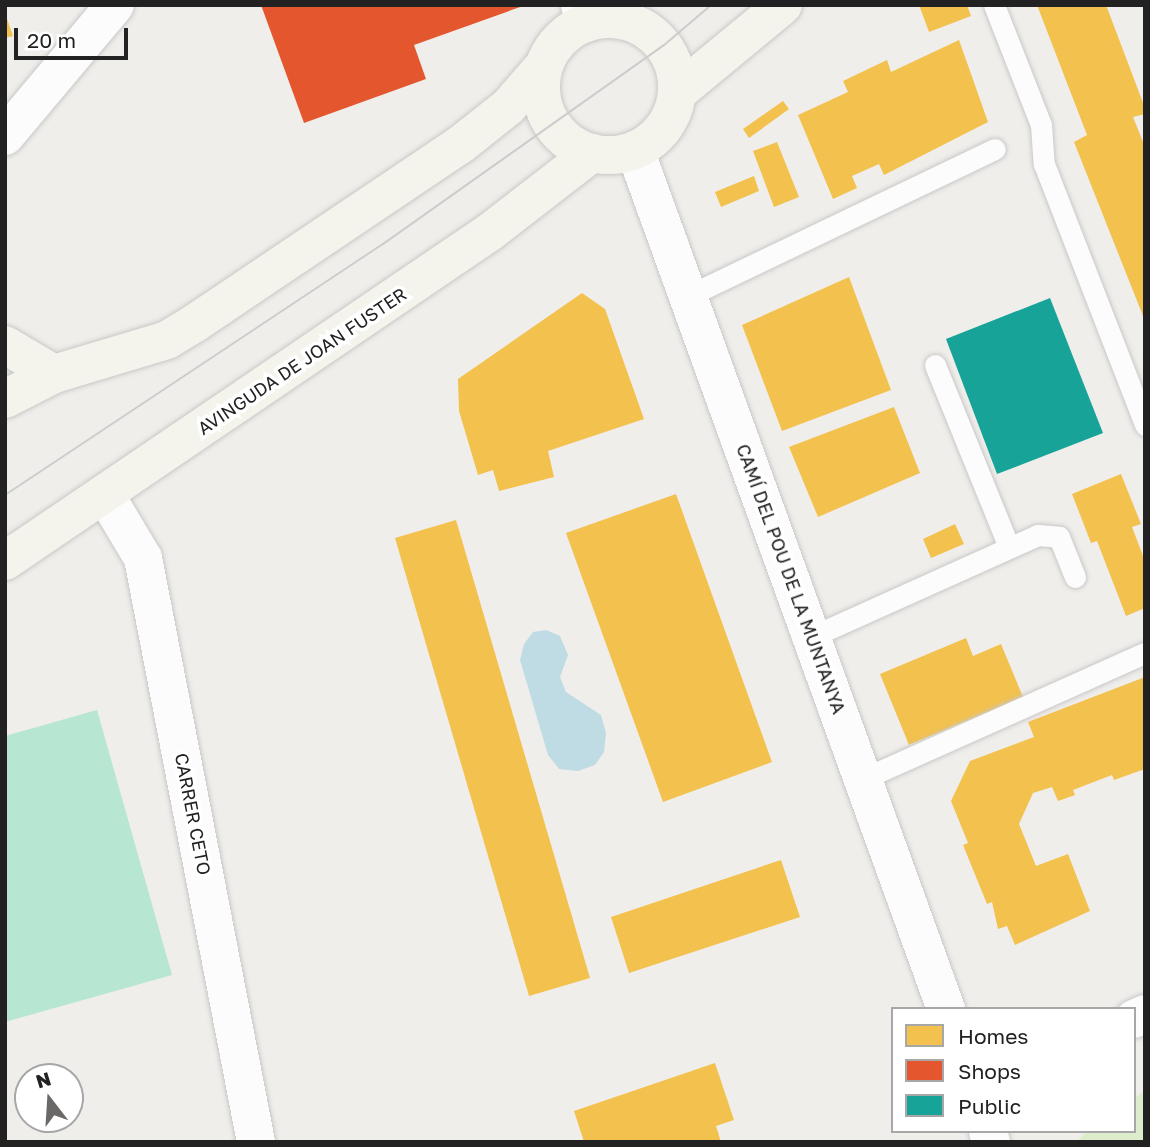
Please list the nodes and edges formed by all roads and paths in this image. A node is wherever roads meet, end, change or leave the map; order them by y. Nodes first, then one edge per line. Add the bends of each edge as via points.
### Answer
1 (115, 5) edge
2 (783, 5) edge
3 (994, 5) edge
4 (606, 13) edge
5 (543, 67) junction
6 (678, 92) junction
7 (5, 136) edge
8 (995, 149) dead end
9 (635, 150) junction
10 (592, 153) junction
11 (688, 296) junction
12 (5, 345) edge
13 (935, 365) dead end
14 (54, 374) junction
15 (5, 399) edge
16 (1145, 425) edge
17 (106, 496) junction
18 (1009, 547) junction
19 (5, 561) edge
20 (1075, 577) dead end
21 (811, 637) junction
22 (1145, 653) edge
23 (865, 778) junction
24 (945, 1007) edge
25 (256, 1142) edge

1 - 7 street
2 - 6 main road
3 - 16 lane via 1041,125 1045,164
4 - 5 main road via 558,41
4 - 6 main road via 647,30 664,45 675,68
5 - 10 main road via 541,97 552,126 574,146
5 - 14 main road via 508,107 460,145 195,323 167,340
6 - 9 main road via 665,127
8 - 11 lane
9 - 10 main road via 614,155
9 - 11 street, CAMÍ DEL POU DE LA MUNTANYA
10 - 17 main road, AVINGUDA DE JOAN FUSTER via 490,232
11 - 21 street, CAMÍ DEL POU DE LA MUNTANYA
12 - 14 main road
13 - 18 lane
14 - 15 main road
17 - 19 main road, AVINGUDA DE JOAN FUSTER
17 - 25 street, CARRER CETO via 143,558
18 - 20 lane via 1038,535 1059,537
18 - 21 lane
21 - 23 street, CAMÍ DEL POU DE LA MUNTANYA
22 - 23 lane
23 - 24 street, CAMÍ DEL POU DE LA MUNTANYA

